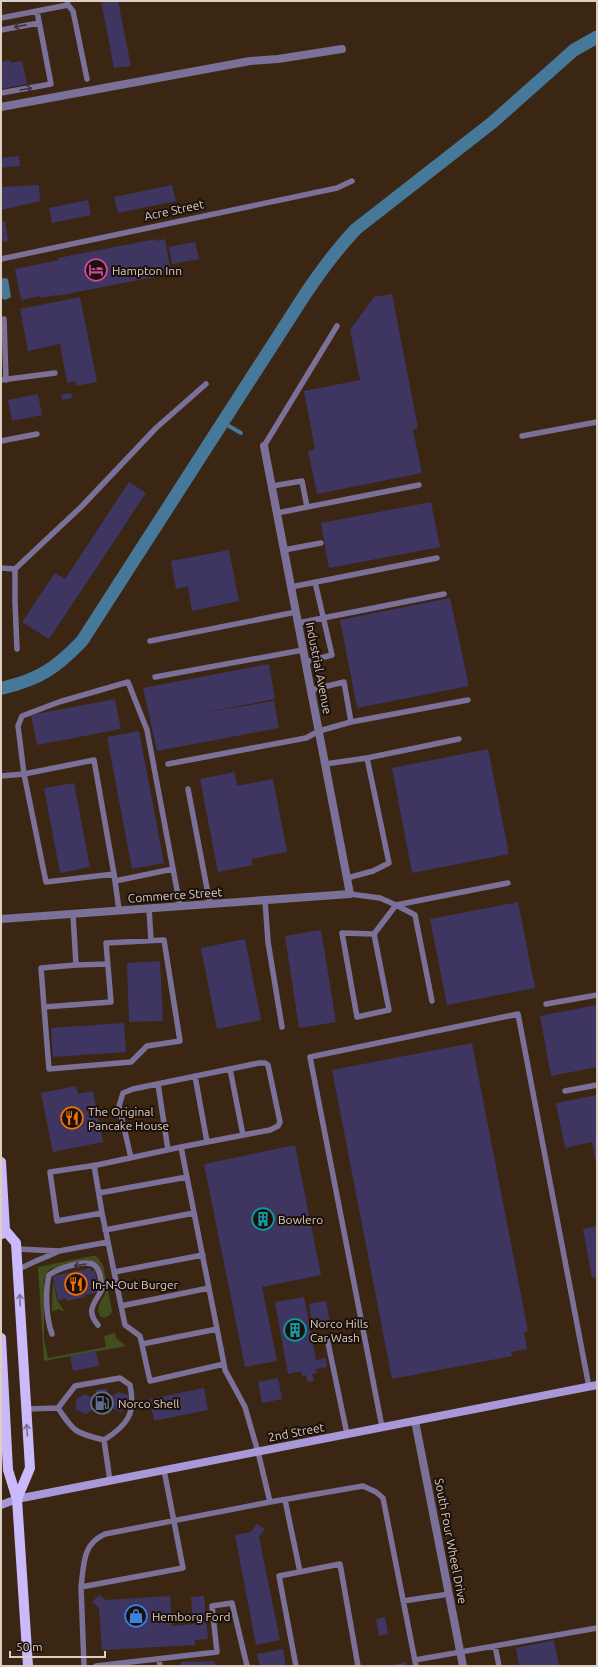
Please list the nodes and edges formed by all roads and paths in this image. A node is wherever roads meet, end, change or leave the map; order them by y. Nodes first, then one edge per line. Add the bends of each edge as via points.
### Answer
1 (68, 3) edge
2 (37, 11) junction
3 (1, 18) edge
4 (39, 23) junction
5 (1, 30) edge
6 (342, 49) dead end
7 (87, 78) dead end
8 (1, 93) edge
9 (1, 107) edge
10 (352, 181) dead end
11 (1, 259) edge
12 (4, 319) dead end
13 (337, 326) dead end
14 (55, 373) dead end
15 (4, 380) edge
16 (206, 384) dead end
17 (597, 422) edge
18 (37, 434) dead end
19 (522, 436) dead end
20 (1, 441) edge
21 (264, 446) joint
22 (419, 485) dead end
23 (272, 486) junction
24 (307, 507) junction
25 (277, 513) junction
26 (321, 543) dead end
27 (284, 550) junction
28 (437, 558) dead end
29 (1, 568) edge
30 (15, 569) junction
31 (315, 582) junction
32 (291, 587) junction
33 (444, 594) dead end
34 (296, 612) junction
35 (323, 619) junction
36 (298, 623) junction
37 (150, 641) dead end
38 (17, 649) dead end
39 (303, 650) junction
40 (305, 662) junction
41 (155, 677) dead end
42 (311, 690) junction
43 (468, 700) dead end
44 (351, 722) junction
45 (318, 731) junction
46 (459, 739) dead end
47 (367, 758) junction
48 (168, 764) dead end
49 (325, 764) junction
50 (24, 774) junction
51 (1, 776) edge
52 (188, 789) dead end
53 (173, 869) junction
54 (114, 874) junction
55 (347, 878) junction
56 (115, 881) junction
57 (508, 883) dead end
58 (350, 894) junction
59 (265, 900) junction
60 (210, 904) junction
61 (396, 905) junction
62 (180, 906) junction
63 (149, 908) junction
64 (119, 910) junction
65 (73, 914) junction
66 (1, 919) edge
67 (374, 934) junction
68 (152, 941) junction
69 (108, 964) junction
70 (76, 966) junction
71 (597, 995) edge
72 (432, 1001) dead end
73 (546, 1004) dead end
74 (44, 1007) junction
75 (282, 1027) dead end
76 (230, 1069) junction
77 (195, 1076) junction
78 (158, 1084) junction
79 (597, 1085) edge
80 (564, 1091) dead end
81 (243, 1135) junction
82 (207, 1142) junction
83 (181, 1147) junction
84 (168, 1150) junction
85 (131, 1158) junction
86 (1, 1162) edge
87 (94, 1166) junction
88 (187, 1177) junction
89 (2, 1184) edge
90 (98, 1193) junction
91 (102, 1213) junction
92 (194, 1213) junction
93 (105, 1230) junction
94 (3, 1233) edge
95 (108, 1242) junction
96 (17, 1249) junction
97 (59, 1251) junction
98 (203, 1256) junction
99 (18, 1270) junction
100 (114, 1272) junction
101 (209, 1288) junction
102 (121, 1306) junction
103 (98, 1325) dead end
104 (217, 1329) junction
105 (52, 1334) dead end
106 (1, 1338) edge
107 (327, 1338) dead end
108 (142, 1344) junction
109 (224, 1364) junction
110 (593, 1386) edge
111 (58, 1408) junction
112 (26, 1409) junction
113 (415, 1421) junction
114 (382, 1427) junction
115 (347, 1434) junction
116 (104, 1440) junction
117 (258, 1452) junction
118 (164, 1470) junction
119 (110, 1481) junction
120 (16, 1499) junction
121 (285, 1500) junction
122 (270, 1502) junction
123 (1, 1504) edge
124 (173, 1520) junction
125 (300, 1572) junction
126 (81, 1587) junction
127 (449, 1594) junction
128 (403, 1601) junction
129 (597, 1628) edge
130 (495, 1646) junction
131 (460, 1653) junction
132 (159, 1659) junction
133 (416, 1663) edge
134 (122, 1664) edge
135 (28, 1666) edge
136 (84, 1666) edge
137 (96, 1666) edge
138 (160, 1666) edge
139 (247, 1666) edge
140 (296, 1666) edge
141 (358, 1666) edge
142 (463, 1666) edge
143 (499, 1666) edge

1 - 2 lane
1 - 7 lane via 74,11
2 - 3 lane
2 - 4 lane
4 -> 5 lane
8 -> 4 lane via 51,84
6 - 9 street via 250,61
10 - 11 lane, Acre Street via 337,188
12 - 15 lane
13 - 21 lane
14 - 15 lane
16 - 30 lane via 156,428 82,506
17 - 19 lane
18 - 20 lane
21 - 23 street, Industrial Avenue
22 - 24 lane
23 - 24 lane via 302,481
23 - 25 street, Industrial Avenue
24 - 25 lane
25 - 27 street, Industrial Avenue
26 - 27 lane
27 - 32 street, Industrial Avenue
28 - 31 lane
29 - 30 lane
30 - 38 lane
31 - 32 lane
31 - 35 lane
32 - 34 street, Industrial Avenue
33 - 35 lane
34 - 36 street, Industrial Avenue
34 - 37 lane
35 - 36 lane
35 - 40 lane via 332,655
36 - 39 street, Industrial Avenue
39 - 40 street, Industrial Avenue
39 - 41 lane
40 - 42 street, Industrial Avenue
42 - 44 lane via 344,682
42 - 45 street, Industrial Avenue
43 - 44 lane
44 - 45 lane
45 - 48 lane via 306,738
45 - 49 street, Industrial Avenue
46 - 47 lane
47 - 49 lane
47 - 55 lane via 389,862 373,871
49 - 55 street, Industrial Avenue
50 - 51 lane
50 - 53 lane via 18,726 22,716 59,702 128,682 147,730
50 - 54 lane via 46,882
50 - 54 lane via 94,760
52 - 60 lane
53 - 56 lane
53 - 62 lane
54 - 56 lane
55 - 58 street, Industrial Avenue
56 - 64 lane
57 - 61 lane
58 - 59 street, Commerce Street
58 - 61 lane via 380,898
59 - 60 street, Commerce Street
59 - 75 lane via 267,934
60 - 62 street, Commerce Street
61 - 67 lane
61 - 72 lane via 415,915
62 - 63 street, Commerce Street
63 - 64 street, Commerce Street
63 - 68 lane
64 - 65 street, Commerce Street
65 - 66 street, Commerce Street
65 - 70 lane
67 - 67 lane via 389,1010 357,1017 342,932
68 - 69 lane via 106,943
68 - 74 lane via 164,940 180,1041 147,1046 131,1062 49,1069
69 - 70 lane
69 - 74 lane via 111,1002
70 - 74 lane via 41,968
71 - 73 lane
76 - 77 lane
76 - 81 lane
76 - 81 lane via 259,1063 268,1065 280,1122 270,1130
77 - 78 lane
77 - 82 lane
78 - 84 lane
78 - 85 lane via 128,1091 121,1097 119,1106
79 - 80 lane
81 - 82 lane
82 - 83 lane
83 - 84 lane
83 - 88 lane
84 - 85 lane
85 - 87 lane
86 - 89 main road
87 - 90 lane
87 - 91 lane via 50,1172 57,1221
88 - 90 lane
88 - 92 lane
89 - 94 main road
90 - 91 lane
91 - 93 lane
92 - 93 lane
92 - 98 lane
93 - 95 lane
94 - 96 main road via 16,1243
95 - 97 lane
95 - 100 lane
96 - 97 lane
96 - 99 main road
97 - 99 lane
98 - 100 lane
98 - 101 lane
112 -> 99 main road
100 - 102 lane
101 - 102 lane
101 - 104 lane
102 - 108 lane via 125,1325 140,1336
103 -> 105 lane via 92,1318 94,1302 102,1289 98,1270 94,1265 79,1264 59,1269 49,1275 47,1310
104 - 108 lane
104 - 109 lane
106 - 120 main road via 8,1470
107 - 115 lane
108 - 109 lane via 150,1381
109 - 117 lane via 245,1407
110 - 113 main road, 2nd Street
110 - 114 lane via 518,1014 310,1057
111 - 112 lane
111 - 116 lane via 74,1430
111 - 116 lane via 75,1386 120,1378 130,1385 130,1416 117,1432
120 -> 112 main road via 30,1468
113 - 114 main road, 2nd Street
113 - 127 street, South Four Wheel Drive
114 - 115 main road, 2nd Street
115 - 117 main road, 2nd Street
116 - 119 lane
117 - 118 main road, 2nd Street
117 - 122 lane
118 - 119 main road, 2nd Street
118 - 124 lane
119 - 120 main road, 2nd Street
120 - 123 main road, 2nd Street
120 - 135 main road
121 - 122 lane
121 - 125 lane
121 - 128 lane via 363,1486 376,1492 382,1498
122 - 124 lane
124 - 126 lane via 96,1538 86,1553
124 - 126 lane via 183,1568
125 - 140 lane via 279,1576
125 - 141 lane via 340,1564
126 - 136 lane
127 - 128 lane
127 - 131 street, South Four Wheel Drive
128 - 133 lane
129 - 130 lane
130 - 131 lane
130 - 143 lane
131 - 133 lane
131 - 142 street, South Four Wheel Drive
132 - 134 lane
132 - 138 lane
132 - 139 lane via 217,1652 212,1606 232,1603
134 - 137 lane

